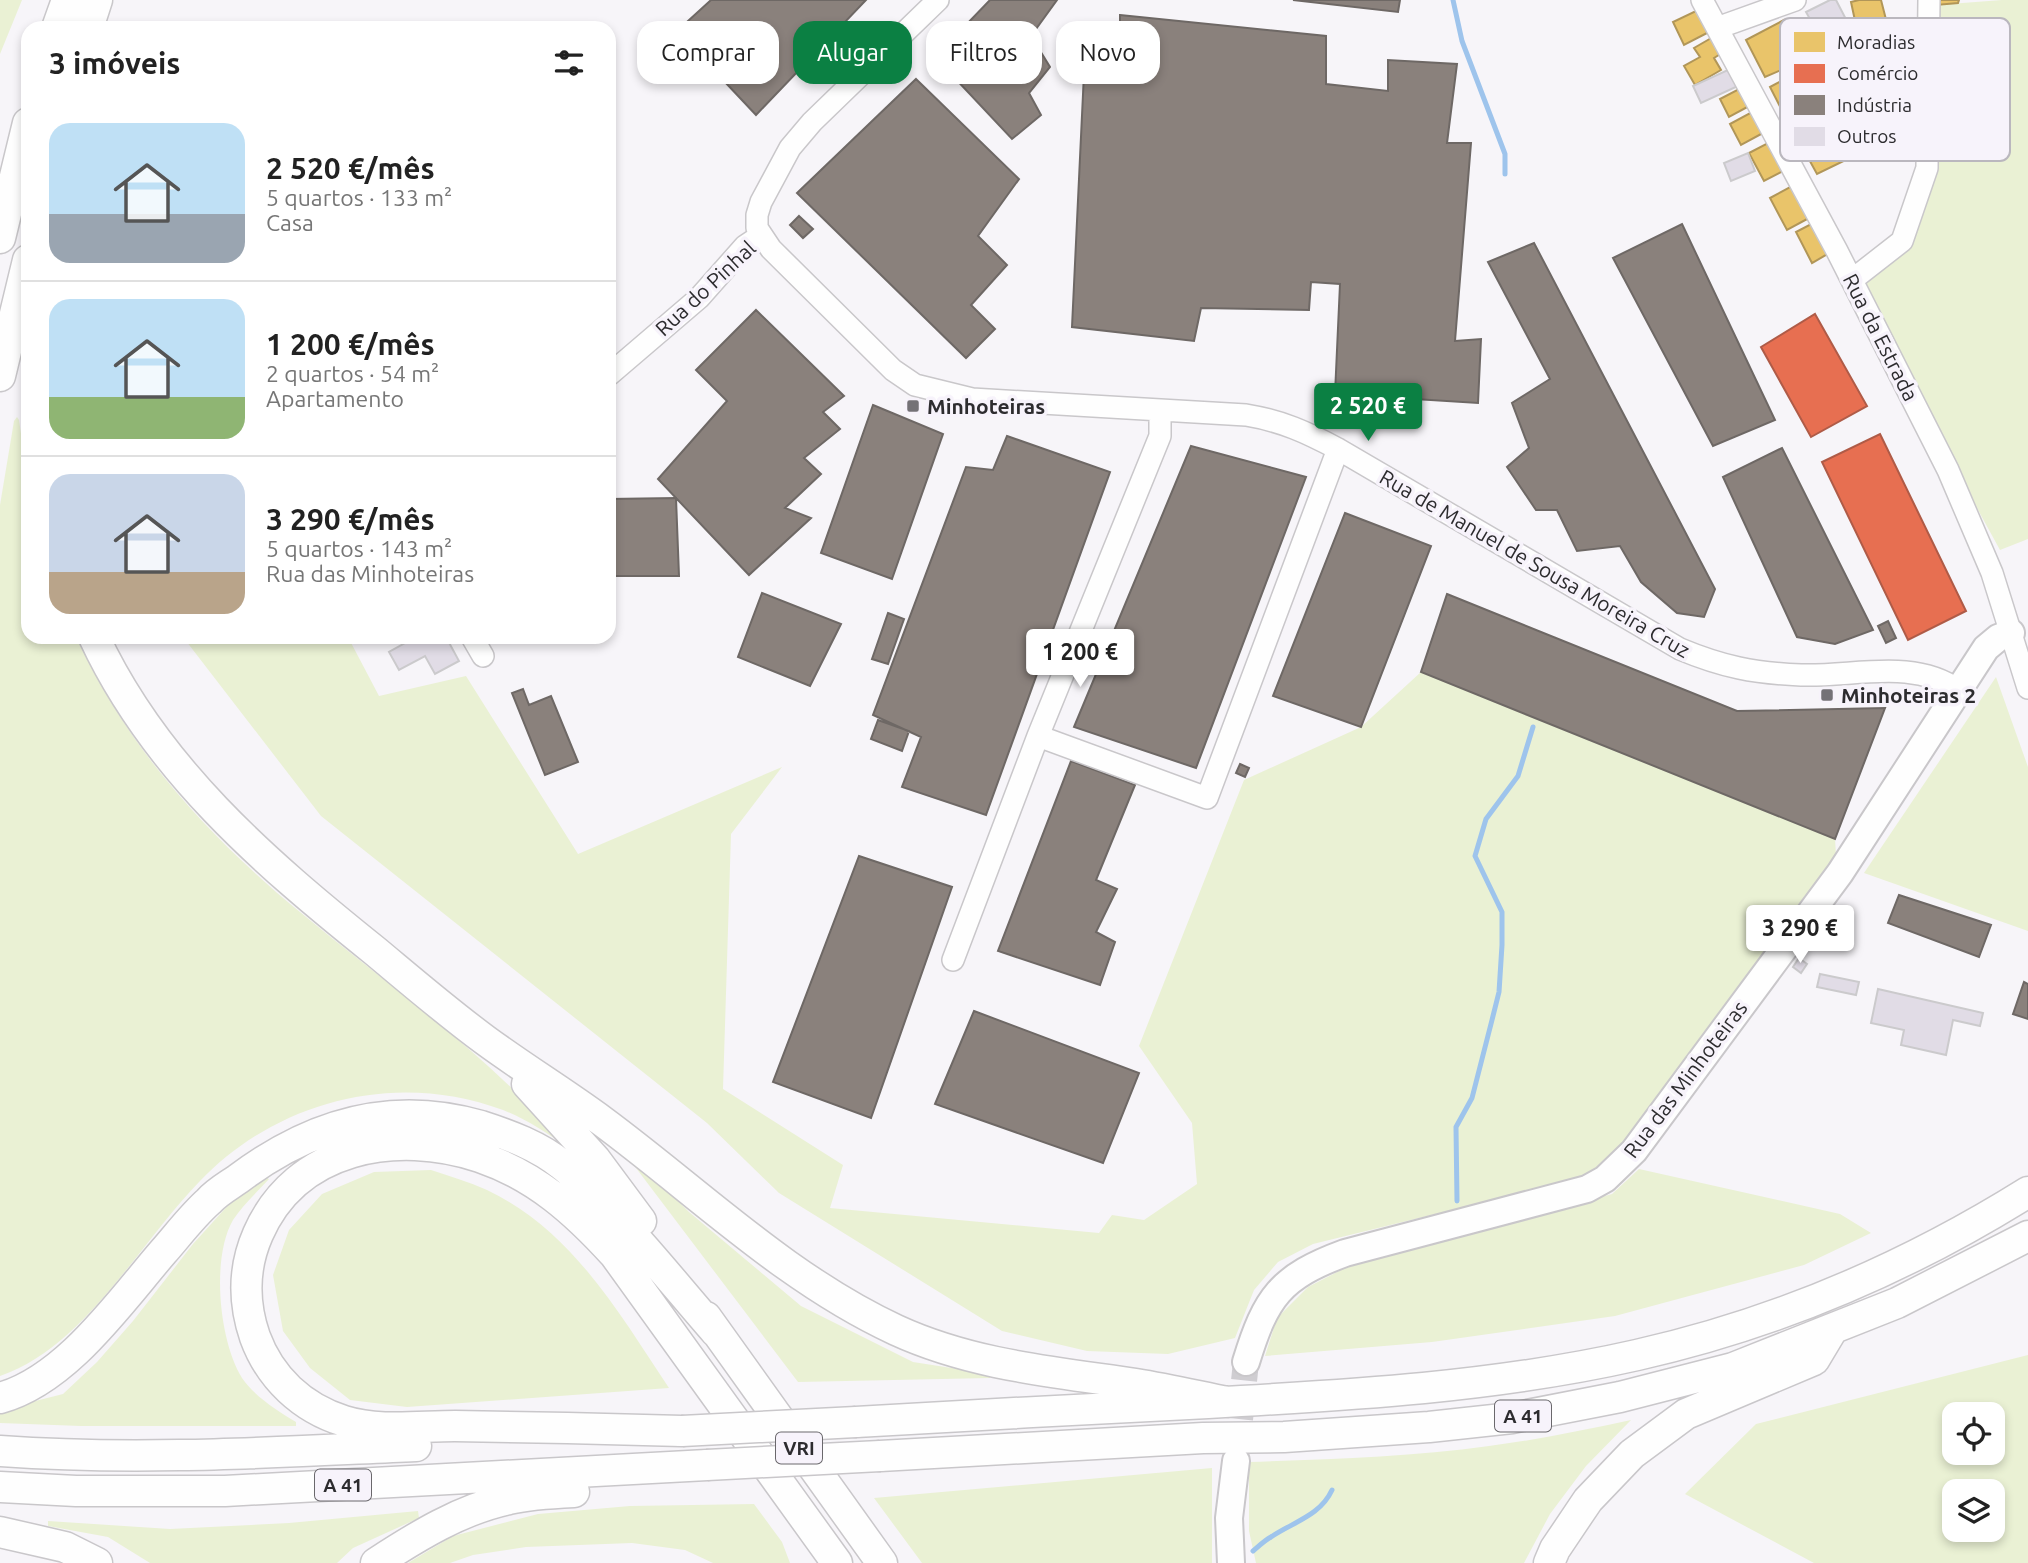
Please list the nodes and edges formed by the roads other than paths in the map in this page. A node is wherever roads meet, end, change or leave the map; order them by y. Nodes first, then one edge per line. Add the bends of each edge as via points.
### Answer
1 (67, 0) edge
2 (97, 0) edge
3 (938, 0) edge
4 (1702, 0) edge
5 (1795, 0) edge
6 (1929, 0) edge
7 (1929, 18) edge
8 (60, 21) edge
9 (90, 21) edge
10 (1717, 28) junction
11 (1780, 146) edge
12 (21, 152) edge
13 (1788, 161) edge
14 (1927, 161) edge
15 (760, 236) junction
16 (0, 238) edge
17 (1852, 280) junction
18 (21, 289) edge
19 (616, 368) edge
20 (0, 376) edge
21 (1160, 410) junction
22 (1338, 449) junction
23 (2011, 633) junction
24 (98, 644) edge
25 (476, 644) edge
26 (483, 656) dead end
27 (2028, 688) edge
28 (1958, 690) junction
29 (1038, 736) junction
30 (953, 960) dead end
31 (483, 1039) junction
32 (2028, 1192) edge
33 (2028, 1236) edge
34 (1832, 1330) junction
35 (716, 1332) junction
36 (1246, 1362) tunnel mouth
37 (0, 1398) edge
38 (1227, 1402) junction
39 (682, 1431) junction
40 (0, 1451) edge
41 (1236, 1461) tunnel mouth
42 (697, 1466) junction
43 (0, 1487) edge
44 (784, 1492) junction
45 (0, 1532) edge
46 (97, 1563) edge
47 (376, 1563) edge
48 (812, 1563) edge
49 (837, 1563) edge
50 (882, 1563) edge
51 (1231, 1563) edge
52 (1549, 1563) edge

1 - 8 highway
2 - 9 highway
3 - 15 street, Rua do Pinhal via 790,148 761,201
4 - 10 street, Rua da Estrada
5 - 10 street
6 - 7 street
10 - 11 street, Rua da Estrada
12 - 16 highway
13 - 17 street, Rua da Estrada
14 - 17 street via 1902,240
15 - 19 street, Rua do Pinhal via 745,246 699,298
15 - 21 street, Rua de Manuel de Sousa Moreira Cruz via 893,370 915,385 972,399
17 - 23 street, Rua da Estrada via 1948,470 1992,573
18 - 20 highway
21 - 22 street, Rua de Manuel de Sousa Moreira Cruz via 1275,420
21 - 29 street via 1160,436
22 - 28 street, Rua de Manuel de Sousa Moreira Cruz via 1680,649 1713,662 1752,672 1804,675 1913,672
22 - 29 street via 1207,798
23 - 27 street, Rua da Estrada
23 - 28 main road, Rua das Minhoteiras via 1986,648
24 - 31 highway via 152,734 223,819 301,892
25 - 26 street
28 - 36 main road, Rua das Minhoteiras via 1840,873 1634,1151 1605,1179 1587,1189 1318,1263 1272,1297
29 - 30 street
31 - 35 highway via 595,1159
31 - 38 highway via 601,1120 778,1259 895,1330 966,1356 1035,1371
32 - 38 highway, A 41 via 1943,1242 1836,1292 1651,1352 1494,1381
33 - 34 highway, A 41 via 1937,1284
34 - 42 highway, A 41, bridge via 1733,1368 1512,1418 1284,1437
34 - 52 highway via 1814,1360 1686,1415 1632,1454 1588,1500
35 - 37 highway via 562,1164 495,1130 459,1120 419,1115 366,1118 293,1143 209,1200 70,1358 39,1382
35 - 50 highway, VRI
38 - 39 highway, A 41, bridge
39 - 40 highway, A 41 via 171,1456
39 - 44 highway via 382,1427 328,1415 279,1381 262,1356 252,1328 246,1279 252,1248 265,1219 306,1172 331,1158 365,1149 443,1147 513,1170 583,1220 615,1255
41 - 51 main road via 1229,1518
42 - 43 highway, A 41 via 225,1491
42 - 47 highway via 602,1490 508,1499 440,1525
44 - 48 highway
44 - 49 highway
45 - 46 highway via 65,1547

